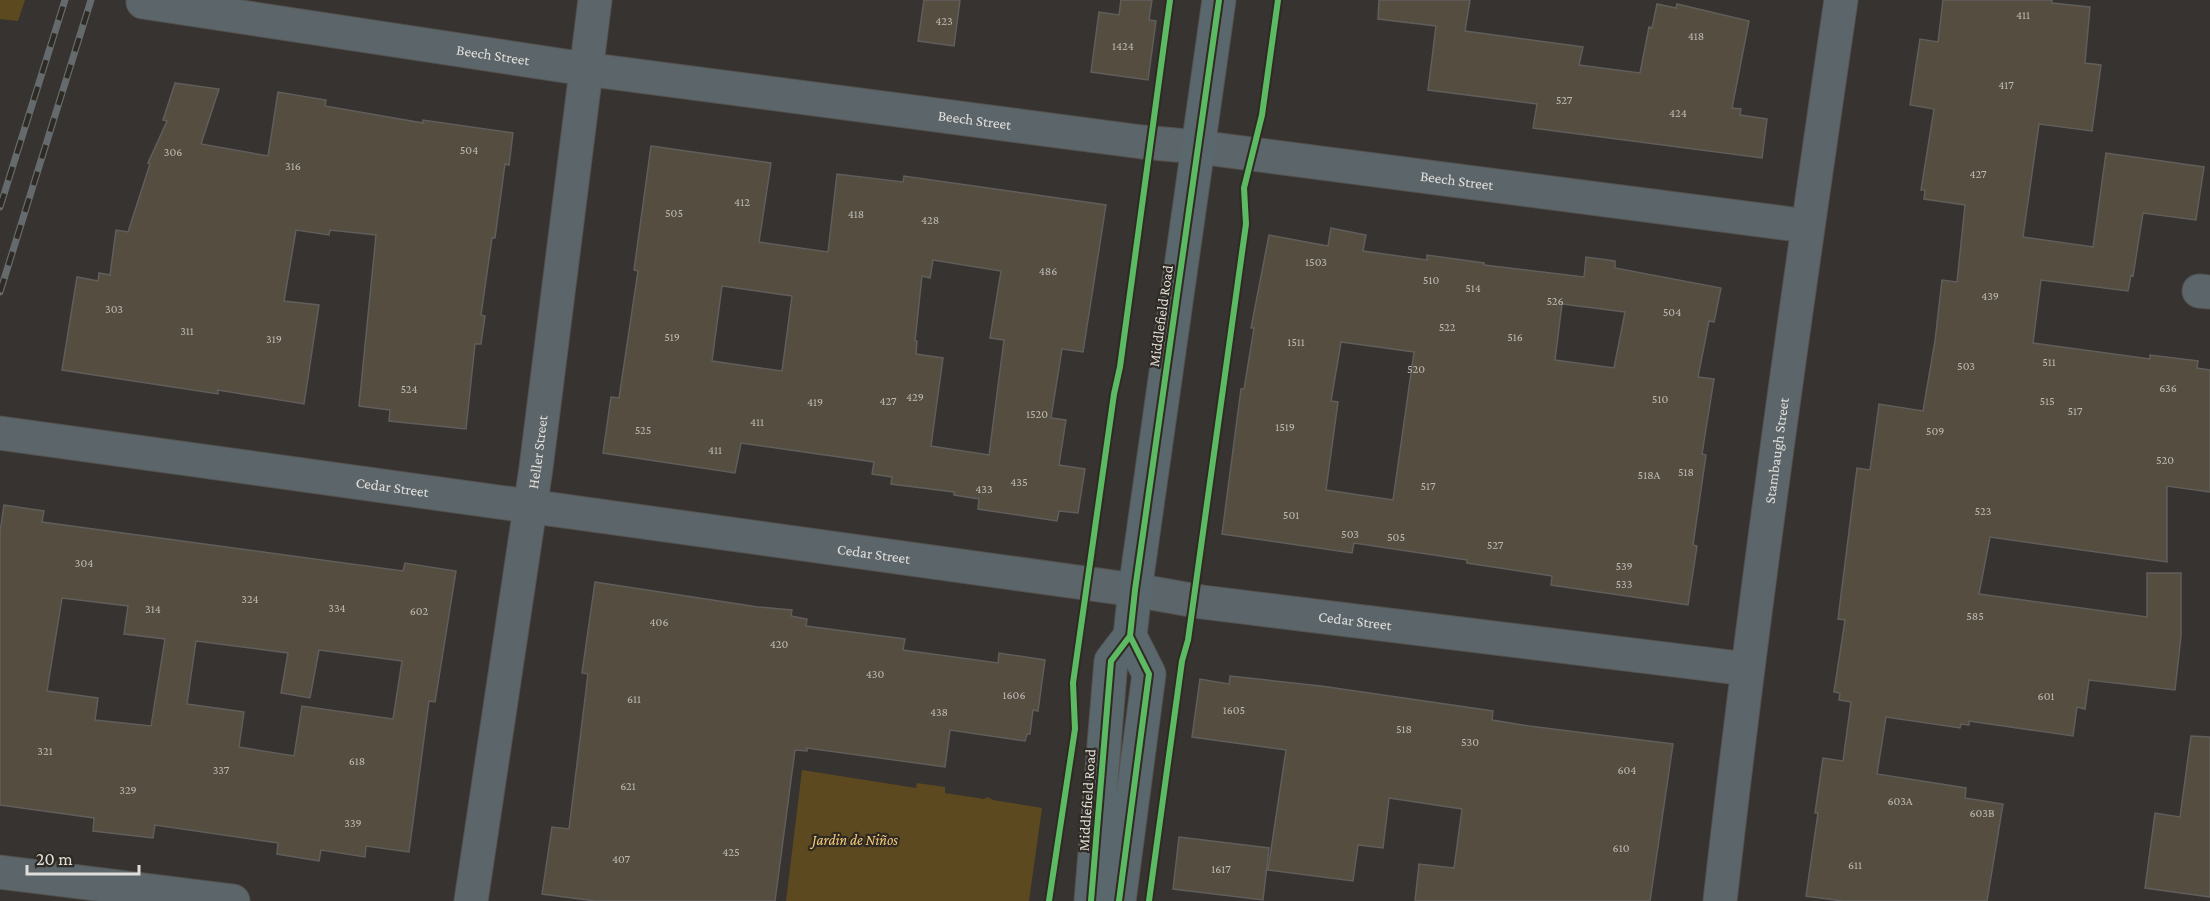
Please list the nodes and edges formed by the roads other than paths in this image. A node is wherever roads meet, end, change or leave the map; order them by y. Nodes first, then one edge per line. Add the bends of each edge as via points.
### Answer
1 (595, 0) edge
2 (1219, 0) edge
3 (1841, 0) edge
4 (143, 2) dead end
5 (585, 69) junction
6 (1198, 147) junction
7 (1808, 226) junction
8 (0, 433) edge
9 (530, 506) junction
10 (1135, 590) junction
11 (1130, 636) junction
12 (1747, 669) junction
13 (0, 872) edge
14 (233, 901) edge
15 (471, 901) edge
16 (1091, 901) edge
17 (1119, 901) edge
18 (1720, 901) edge

1 - 5 street, Heller Street
2 - 6 main road, Middlefield Road
3 - 7 street, Stambaugh Street
4 - 5 street, Beech Street
5 - 6 street, Beech Street
5 - 9 street, Heller Street
6 - 7 street, Beech Street
6 - 10 main road, Middlefield Road
7 - 12 street, Stambaugh Street
8 - 9 street, Cedar Street
9 - 10 street, Cedar Street
9 - 15 street, Heller Street
10 - 11 main road, Middlefield Road
10 - 12 street, Cedar Street via 1202,602
11 - 16 main road, Middlefield Road via 1111,661
11 - 17 main road via 1149,674
12 - 18 street, Stambaugh Street
13 - 14 street

